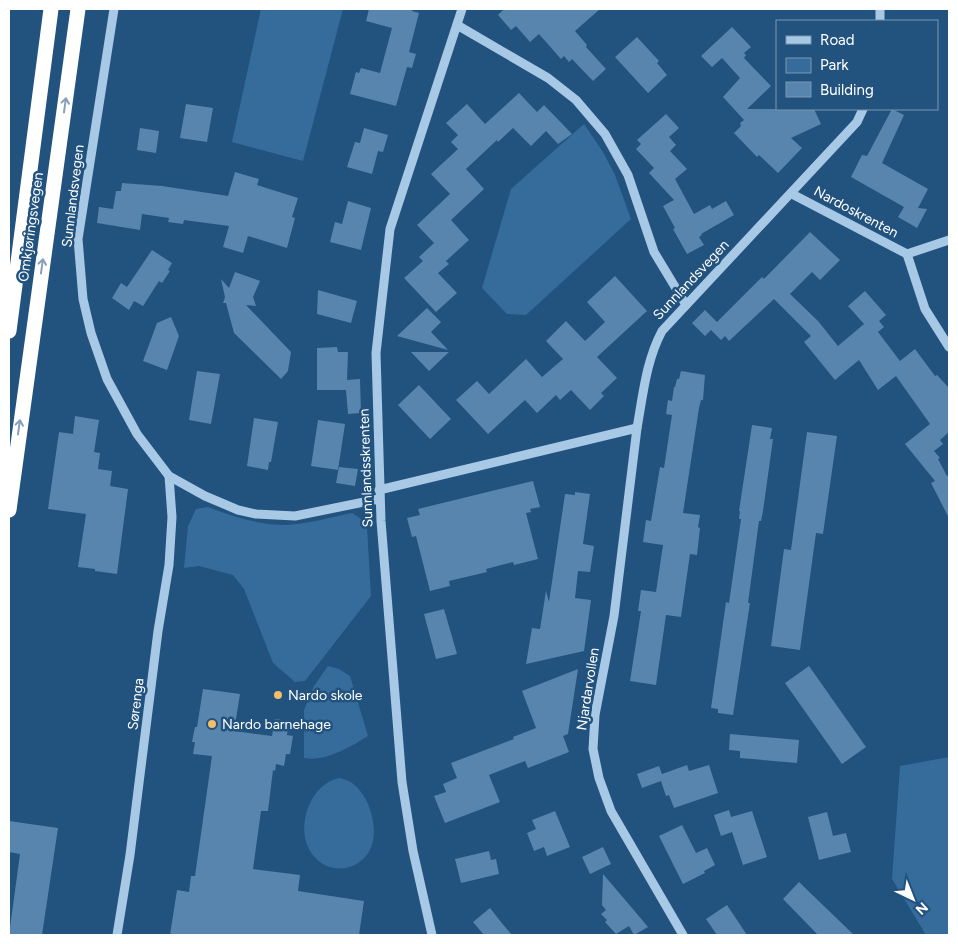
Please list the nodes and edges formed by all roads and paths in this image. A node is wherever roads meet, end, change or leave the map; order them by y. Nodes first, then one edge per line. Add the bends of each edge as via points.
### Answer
1 (51, 9) edge
2 (78, 9) edge
3 (114, 9) edge
4 (462, 9) edge
5 (457, 25) junction
6 (863, 110) edge
7 (792, 194) junction
8 (949, 240) edge
9 (907, 254) junction
10 (686, 305) junction
11 (9, 330) edge
12 (949, 347) edge
13 (637, 428) junction
14 (169, 476) junction
15 (379, 495) junction
16 (9, 510) edge
17 (118, 935) edge
18 (432, 935) edge
19 (683, 935) edge

1 - 11 highway, Omkjøringsvegen
16 -> 2 highway, Omkjøringsvegen
3 - 14 street, Sunnlandsvegen via 78,239 83,299 107,379 137,434
4 - 5 street, Sunnlandsskrenten
5 - 10 street via 548,78 576,100 605,134 628,175 654,252
5 - 15 street, Sunnlandsskrenten via 390,229 376,353
6 - 7 street, Sunnlandsvegen via 857,122
7 - 9 street, Nardoskrenten
7 - 10 street, Sunnlandsvegen
8 - 9 street, Nardoskrenten
9 - 12 street, Nardoskrenten via 926,309
10 - 13 street, Sunnlandsvegen via 662,331 655,344
13 - 15 street, Sunnlandsvegen
13 - 19 street, Njardarvollen via 614,616 595,715 593,749 611,811
14 - 15 street, Sunnlandsvegen via 205,496 256,514 295,516
14 - 17 street, Sørenga via 172,517 168,565
15 - 18 street, Sunnlandsskrenten via 402,782

